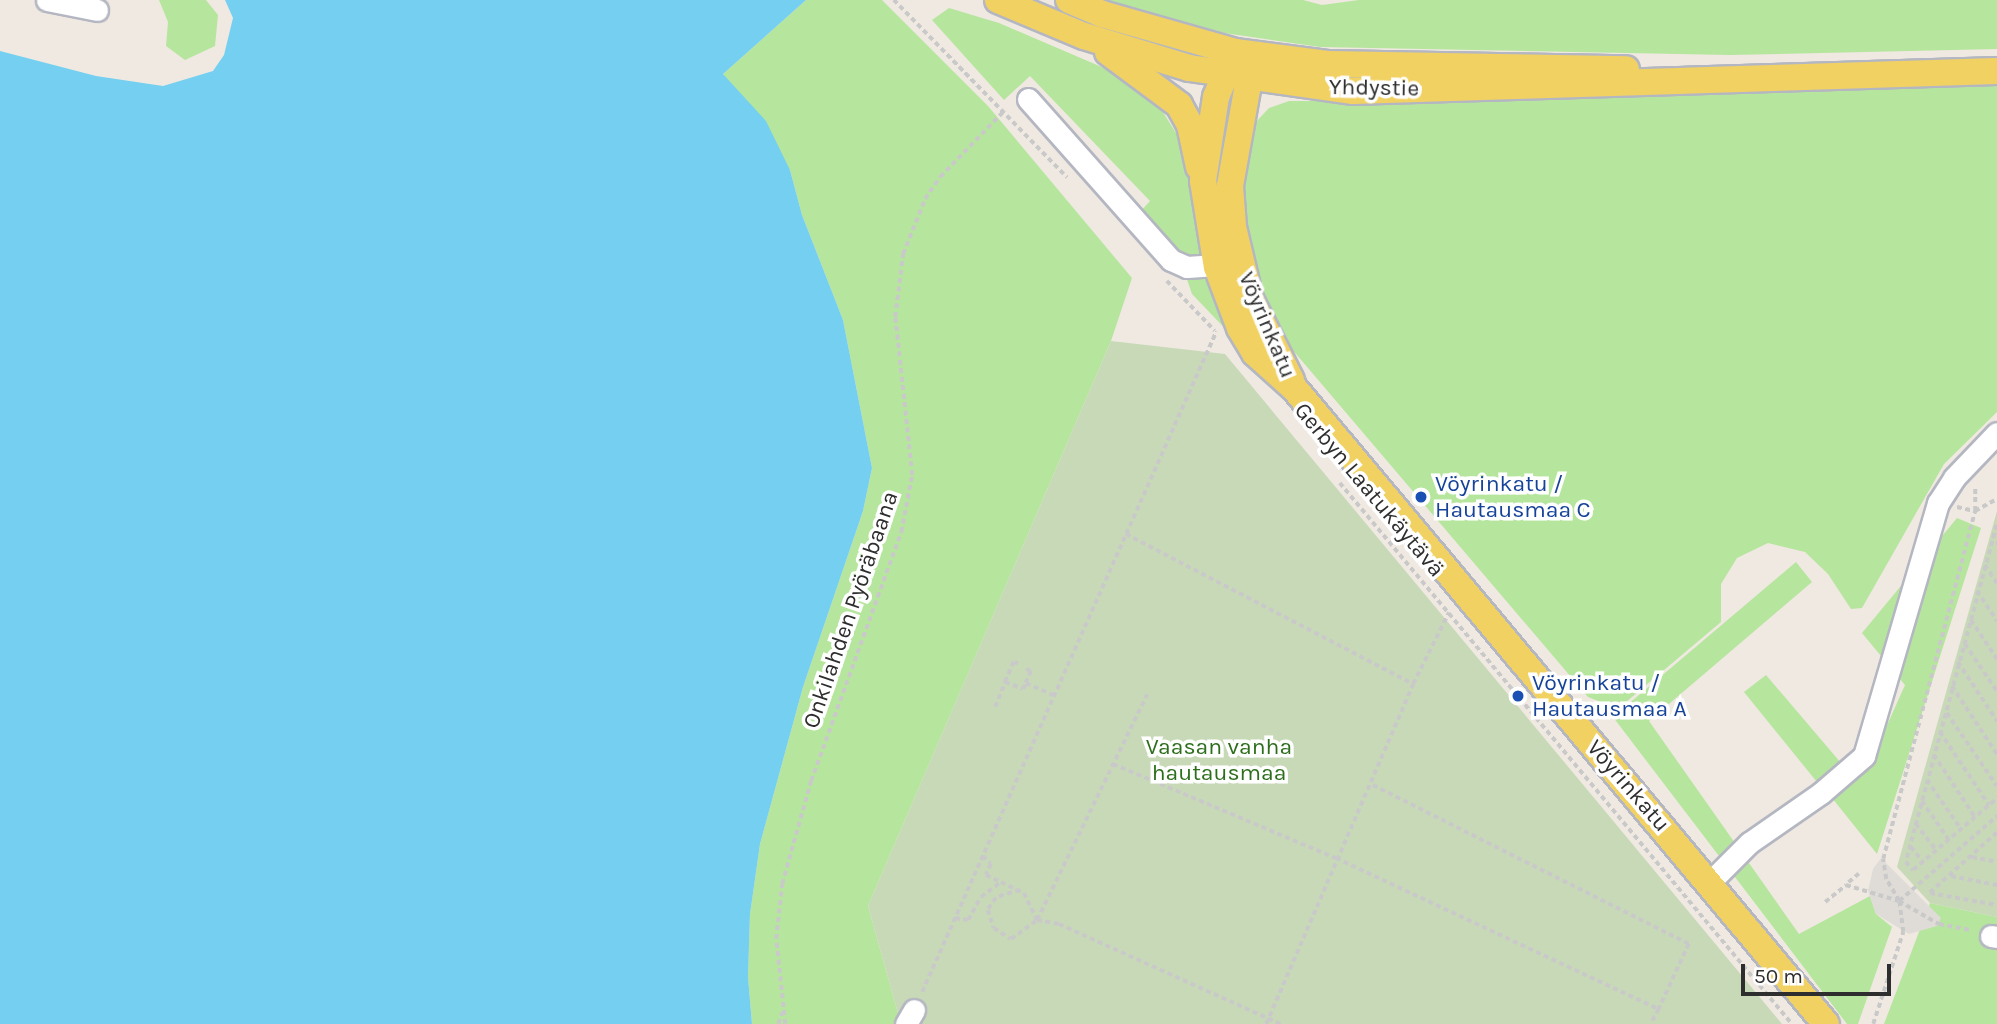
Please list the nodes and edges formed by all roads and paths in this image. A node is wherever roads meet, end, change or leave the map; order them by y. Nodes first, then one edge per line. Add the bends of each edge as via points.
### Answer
1 (47, 0) edge
2 (894, 0) edge
3 (998, 0) edge
4 (1069, 0) edge
5 (97, 10) dead end
6 (1084, 36) junction
7 (1235, 52) junction
8 (1997, 71) edge
9 (1764, 77) junction
10 (1236, 78) junction
11 (1028, 99) dead end
12 (1004, 111) junction
13 (1203, 181) junction
14 (1076, 186) dead end
15 (1228, 265) junction
16 (1161, 275) dead end
17 (1216, 332) junction
18 (1224, 342) dead end
19 (1997, 433) edge
20 (1968, 462) junction
21 (1335, 476) dead end
22 (1997, 499) edge
23 (1938, 503) junction
24 (1975, 511) junction
25 (1997, 525) edge
26 (1126, 534) junction
27 (1993, 538) junction
28 (1997, 543) edge
29 (1984, 565) junction
30 (1997, 583) edge
31 (1977, 591) junction
32 (1449, 612) junction
33 (1970, 618) junction
34 (1997, 621) edge
35 (1964, 642) junction
36 (1997, 659) edge
37 (1958, 662) junction
38 (1018, 664) dead end
39 (1026, 669) dead end
40 (1005, 682) junction
41 (1026, 683) junction
42 (1413, 684) junction
43 (1952, 686) junction
44 (1997, 691) edge
45 (1147, 694) dead end
46 (1055, 696) junction
47 (995, 707) dead end
48 (1945, 711) junction
49 (1997, 721) edge
50 (1940, 732) junction
51 (1997, 754) edge
52 (1934, 755) junction
53 (1113, 764) junction
54 (1927, 780) junction
55 (1373, 785) junction
56 (1997, 786) edge
57 (1997, 798) edge
58 (1922, 800) junction
59 (1989, 805) junction
60 (1997, 816) edge
61 (1975, 817) junction
62 (1916, 824) junction
63 (1961, 829) junction
64 (1997, 833) edge
65 (1991, 838) junction
66 (1997, 839) edge
67 (1949, 840) junction
68 (1910, 846) junction
69 (1936, 850) junction
70 (982, 856) junction
71 (1971, 856) junction
72 (1336, 858) junction
73 (1923, 862) junction
74 (1997, 862) edge
75 (1859, 874) dead end
76 (1950, 876) junction
77 (1001, 882) junction
78 (1710, 882) junction
79 (1846, 885) junction
80 (1997, 886) edge
81 (1020, 890) junction
82 (1899, 901) junction
83 (1825, 902) dead end
84 (1997, 905) edge
85 (955, 918) junction
86 (1037, 920) junction
87 (1994, 936) edge
88 (1659, 1009) junction
89 (782, 1011) junction
90 (910, 1017) edge
91 (1267, 1022) edge
92 (778, 1024) edge
93 (785, 1024) edge
94 (1279, 1024) edge
95 (1651, 1024) edge
96 (1792, 1024) edge
97 (1826, 1024) edge
98 (1873, 1024) edge

1 - 5 lane
2 - 12 path
3 - 6 main road, Yhdystie
4 - 7 main road, Yhdystie
6 - 10 main road, Yhdystie
6 - 13 main road via 1179,105 1190,125
7 - 9 main road, Yhdystie via 1327,64 1556,65
7 - 10 main road via 1249,65
8 - 9 main road, Yhdystie
9 - 10 main road, Yhdystie via 1353,91
10 - 13 main road, Vöyrinkatu
10 - 15 main road, Vöyrinkatu
11 - 15 lane via 1171,260 1187,267
12 - 14 path
12 - 89 path, Onkilahden Pyöräbaana via 940,177 925,199 903,254 895,317 912,475 901,532 788,858 777,915
13 - 15 main road, Vöyrinkatu
15 - 78 main road, Vöyrinkatu via 1294,388
16 - 17 path
17 - 18 path
17 - 26 path
19 - 20 lane
20 - 23 lane
20 - 24 path
21 - 32 path, Gerbyn Laatukäytävä
22 - 24 path
23 - 24 path
23 - 78 lane via 1864,756 1821,793 1749,843
24 - 82 path via 1883,859 1886,879
25 - 27 path
26 - 42 path
26 - 46 path
27 - 28 path
27 - 29 path
29 - 30 path
29 - 31 path
31 - 33 path
31 - 34 path
32 - 42 path
32 - 96 path, Gerbyn Laatukäytävä
33 - 35 path
33 - 36 path
35 - 37 path
35 - 44 path
37 - 43 path
37 - 49 path
38 - 40 path via 1014,663
39 - 41 path via 1031,671
40 - 41 path via 1023,689
40 - 47 path
41 - 46 path
42 - 55 path
43 - 48 path
43 - 51 path
45 - 53 path
46 - 70 path
48 - 50 path
48 - 56 path
50 - 52 path
50 - 59 path
52 - 54 path
52 - 61 path
53 - 72 path
53 - 86 path
54 - 58 path
54 - 63 path
55 - 72 path
55 - 88 path via 1689,944
57 - 59 path
58 - 62 path
58 - 67 path
59 - 61 path
60 - 82 path
61 - 63 path
62 - 68 path
62 - 69 path
63 - 67 path
64 - 65 path
65 - 66 path
65 - 71 path
67 - 69 path
68 - 73 path
68 - 73 path via 1906,862 1913,870
69 - 73 path
70 - 77 path via 991,864 986,875
70 - 85 path
71 - 74 path
71 - 76 path
72 - 88 path
72 - 91 path
75 - 79 path
76 - 80 path
76 - 84 path via 1930,893
77 - 81 path
77 - 85 path via 981,897 968,920
78 - 97 main road, Vöyrinkatu
79 - 82 path
79 - 83 path
81 - 86 path
81 - 86 path via 992,902 990,923 1010,939
82 - 87 path via 1934,919
82 - 98 path via 1903,932
85 - 90 path
86 - 91 path via 1059,924
88 - 95 path
89 - 92 path
89 - 93 path, Onkilahden Pyöräbaana
91 - 94 path

